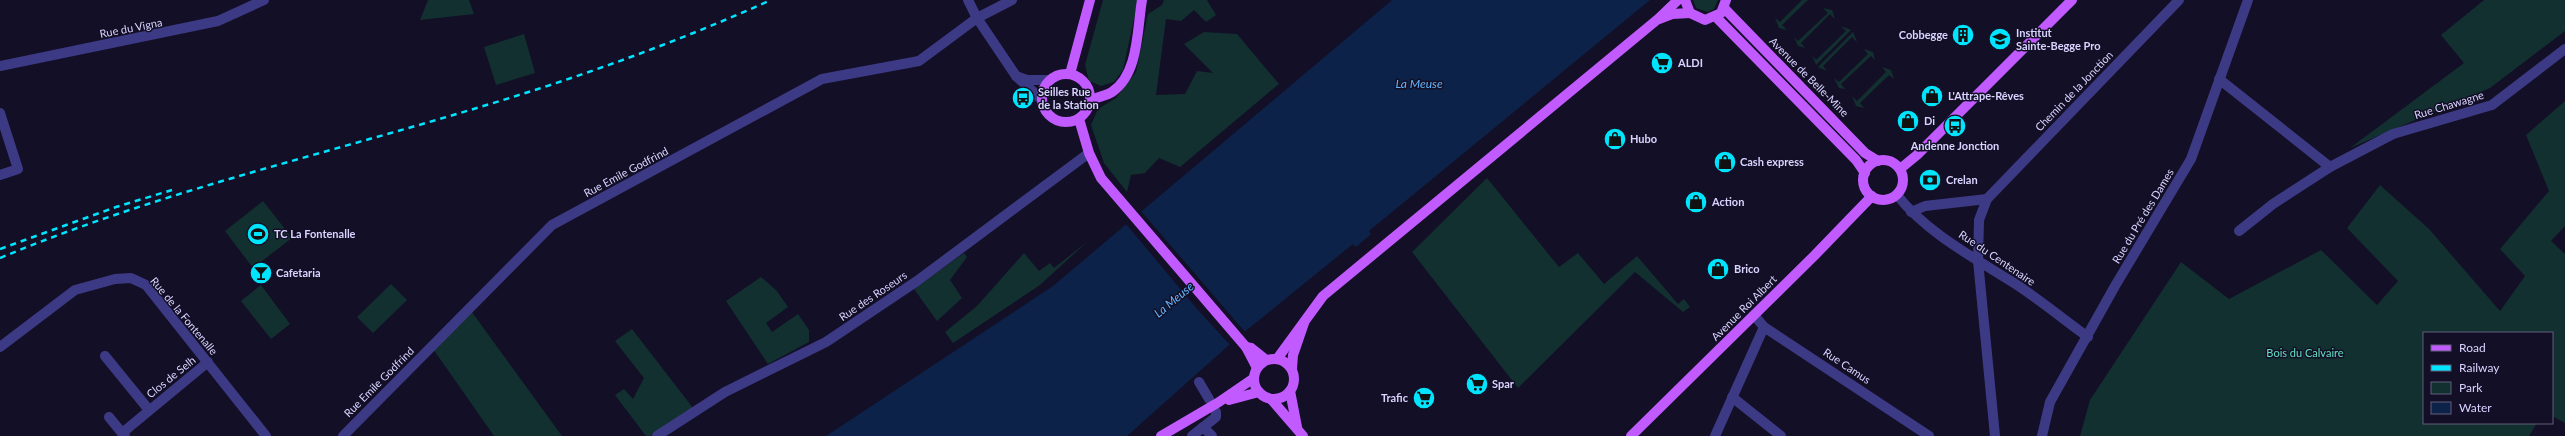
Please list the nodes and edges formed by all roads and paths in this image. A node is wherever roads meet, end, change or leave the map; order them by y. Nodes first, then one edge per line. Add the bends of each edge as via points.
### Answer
1 (264, 0) edge
2 (960, 0) edge
3 (968, 0) edge
4 (1012, 0) edge
5 (1090, 0) edge
6 (1142, 0) edge
7 (1678, 0) edge
8 (1685, 0) edge
9 (2072, 0) edge
10 (2179, 0) edge
11 (2248, 0) edge
12 (1725, 4) edge
13 (1690, 13) junction
14 (1716, 17) junction
15 (977, 18) junction
16 (1658, 19) junction
17 (2565, 49) edge
18 (0, 66) edge
19 (1070, 74) junction
20 (1016, 76) junction
21 (2219, 79) junction
22 (1049, 80) junction
23 (1041, 99) junction
24 (1091, 100) junction
25 (0, 115) edge
26 (1079, 119) junction
27 (1089, 153) junction
28 (1878, 161) junction
29 (2330, 167) junction
30 (1900, 169) junction
31 (1865, 173) junction
32 (0, 175) edge
33 (1897, 194) junction
34 (1872, 196) junction
35 (1987, 199) junction
36 (1911, 212) junction
37 (2239, 231) dead end
38 (1978, 261) junction
39 (1754, 315) junction
40 (1305, 322) junction
41 (1764, 327) junction
42 (2088, 337) junction
43 (0, 347) edge
44 (1246, 347) junction
45 (105, 356) dead end
46 (1277, 359) junction
47 (1266, 360) junction
48 (208, 362) junction
49 (1292, 369) junction
50 (1255, 373) junction
51 (1199, 382) dead end
52 (1290, 391) junction
53 (1259, 392) junction
54 (1732, 397) junction
55 (1271, 399) junction
56 (1214, 401) junction
57 (150, 410) junction
58 (1216, 412) dead end
59 (109, 417) dead end
60 (1203, 427) junction
61 (1300, 432) edge
62 (123, 434) edge
63 (266, 436) edge
64 (343, 436) edge
65 (657, 436) edge
66 (1161, 436) edge
67 (1192, 436) edge
68 (1212, 436) edge
69 (1631, 436) edge
70 (1715, 436) edge
71 (1781, 436) edge
72 (1929, 436) edge
73 (1995, 436) edge
74 (2042, 436) edge

1 - 18 street, Rue du Vigna via 218,21
2 - 15 street
3 - 15 street
4 - 15 street, Rue Emile Godfrind
5 - 19 main road
6 - 24 main road via 1131,68 1124,81 1111,93
7 - 16 main road
8 - 13 main road
9 - 30 main road
10 - 35 street, Chemin de la Jonction
11 - 21 street, Rue du Pré des Dames
12 - 14 main road
12 - 28 main road, Avenue de Belle-Mine via 1865,152
13 - 14 main road via 1705,20
13 - 16 main road via 1672,14
14 - 31 main road via 1856,160
15 - 20 street
15 - 64 street, Rue Emile Godfrind via 919,61 822,79 552,225
16 - 40 main road via 1336,285 1314,307
17 - 29 street, Rue Chawagne via 2492,105 2393,134
19 - 22 main road via 1059,74
19 - 24 main road via 1081,78 1089,88
20 - 22 street via 1027,80
20 - 23 street
21 - 29 street
21 - 42 street, Rue du Pré des Dames via 2191,159 2115,286
22 - 23 main road via 1043,89
23 - 26 main road via 1044,110 1051,118 1065,122
24 - 26 main road via 1088,111
25 - 32 street via 18,169
26 - 27 main road
27 - 44 main road via 1101,178 1125,208
27 - 65 street, Rue des Roseurs via 917,280 826,342 725,392
28 - 30 main road via 1890,161
28 - 31 main road via 1870,165
29 - 37 street, Rue Chawagne via 2273,204
30 - 33 main road via 1903,182
31 - 34 main road via 1864,185
33 - 34 main road via 1884,200
33 - 36 street, Rue du Centenaire
34 - 39 main road, Avenue Roi Albert
35 - 36 street via 1925,206
35 - 38 street, Chemin de la Jonction via 1979,220
36 - 38 street, Rue du Centenaire
38 - 42 street, Rue du Centenaire via 2014,283
38 - 73 street, Chemin de la Jonction
39 - 41 street, Rue Camus
39 - 69 main road, Avenue Roi Albert
40 - 46 main road via 1297,329
40 - 49 main road via 1293,355
41 - 54 street
41 - 72 street, Rue Camus
42 - 74 street, Rue du Pré des Dames via 2050,402
43 - 48 street, Rue de la Fontenalle via 75,290 115,279 131,278 146,285
44 - 47 main road
44 - 50 main road
45 - 57 street, Clos de Selh
46 - 47 main road
46 - 49 main road
47 - 50 main road
48 - 57 street, Clos de Selh
48 - 63 street, Rue de la Fontenalle
49 - 52 main road via 1294,377
50 - 53 main road
50 - 56 main road
51 - 56 street
52 - 55 main road via 1285,396
52 - 61 main road
53 - 55 main road
53 - 56 main road
54 - 70 street
54 - 71 street
55 - 61 main road
56 - 66 main road
57 - 62 street, Clos de Selh
58 - 60 street via 1216,417
59 - 62 street, Clos de Selh
60 - 67 street
60 - 68 street

